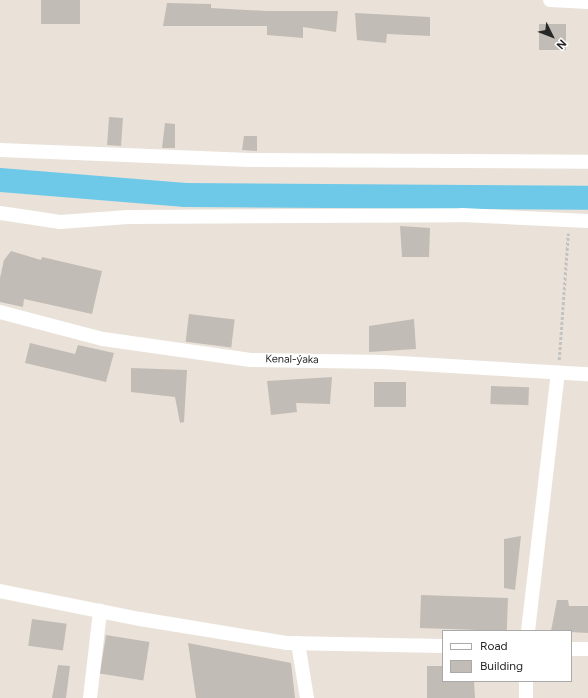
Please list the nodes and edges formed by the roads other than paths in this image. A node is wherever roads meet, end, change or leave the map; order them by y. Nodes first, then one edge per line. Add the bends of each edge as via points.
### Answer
1 (550, 0) edge
2 (588, 2) edge
3 (0, 150) edge
4 (588, 162) edge
5 (0, 213) edge
6 (588, 222) edge
7 (0, 312) edge
8 (558, 372) junction
9 (588, 374) edge
10 (0, 591) edge
11 (100, 611) junction
12 (528, 630) edge
13 (298, 643) junction
14 (442, 646) edge
15 (572, 649) edge
16 (588, 649) edge
17 (526, 682) edge
18 (90, 698) edge
19 (307, 698) edge
20 (526, 698) edge

1 - 2 street
3 - 4 street via 250,160
5 - 6 street via 60,222 128,217 462,216
7 - 8 street, Kenal-ýaka via 103,339 251,360 383,362
8 - 9 street, Kenal-ýaka
8 - 12 street
10 - 11 street
11 - 13 street
11 - 18 street
13 - 14 street
13 - 19 street
15 - 16 street
17 - 20 street

